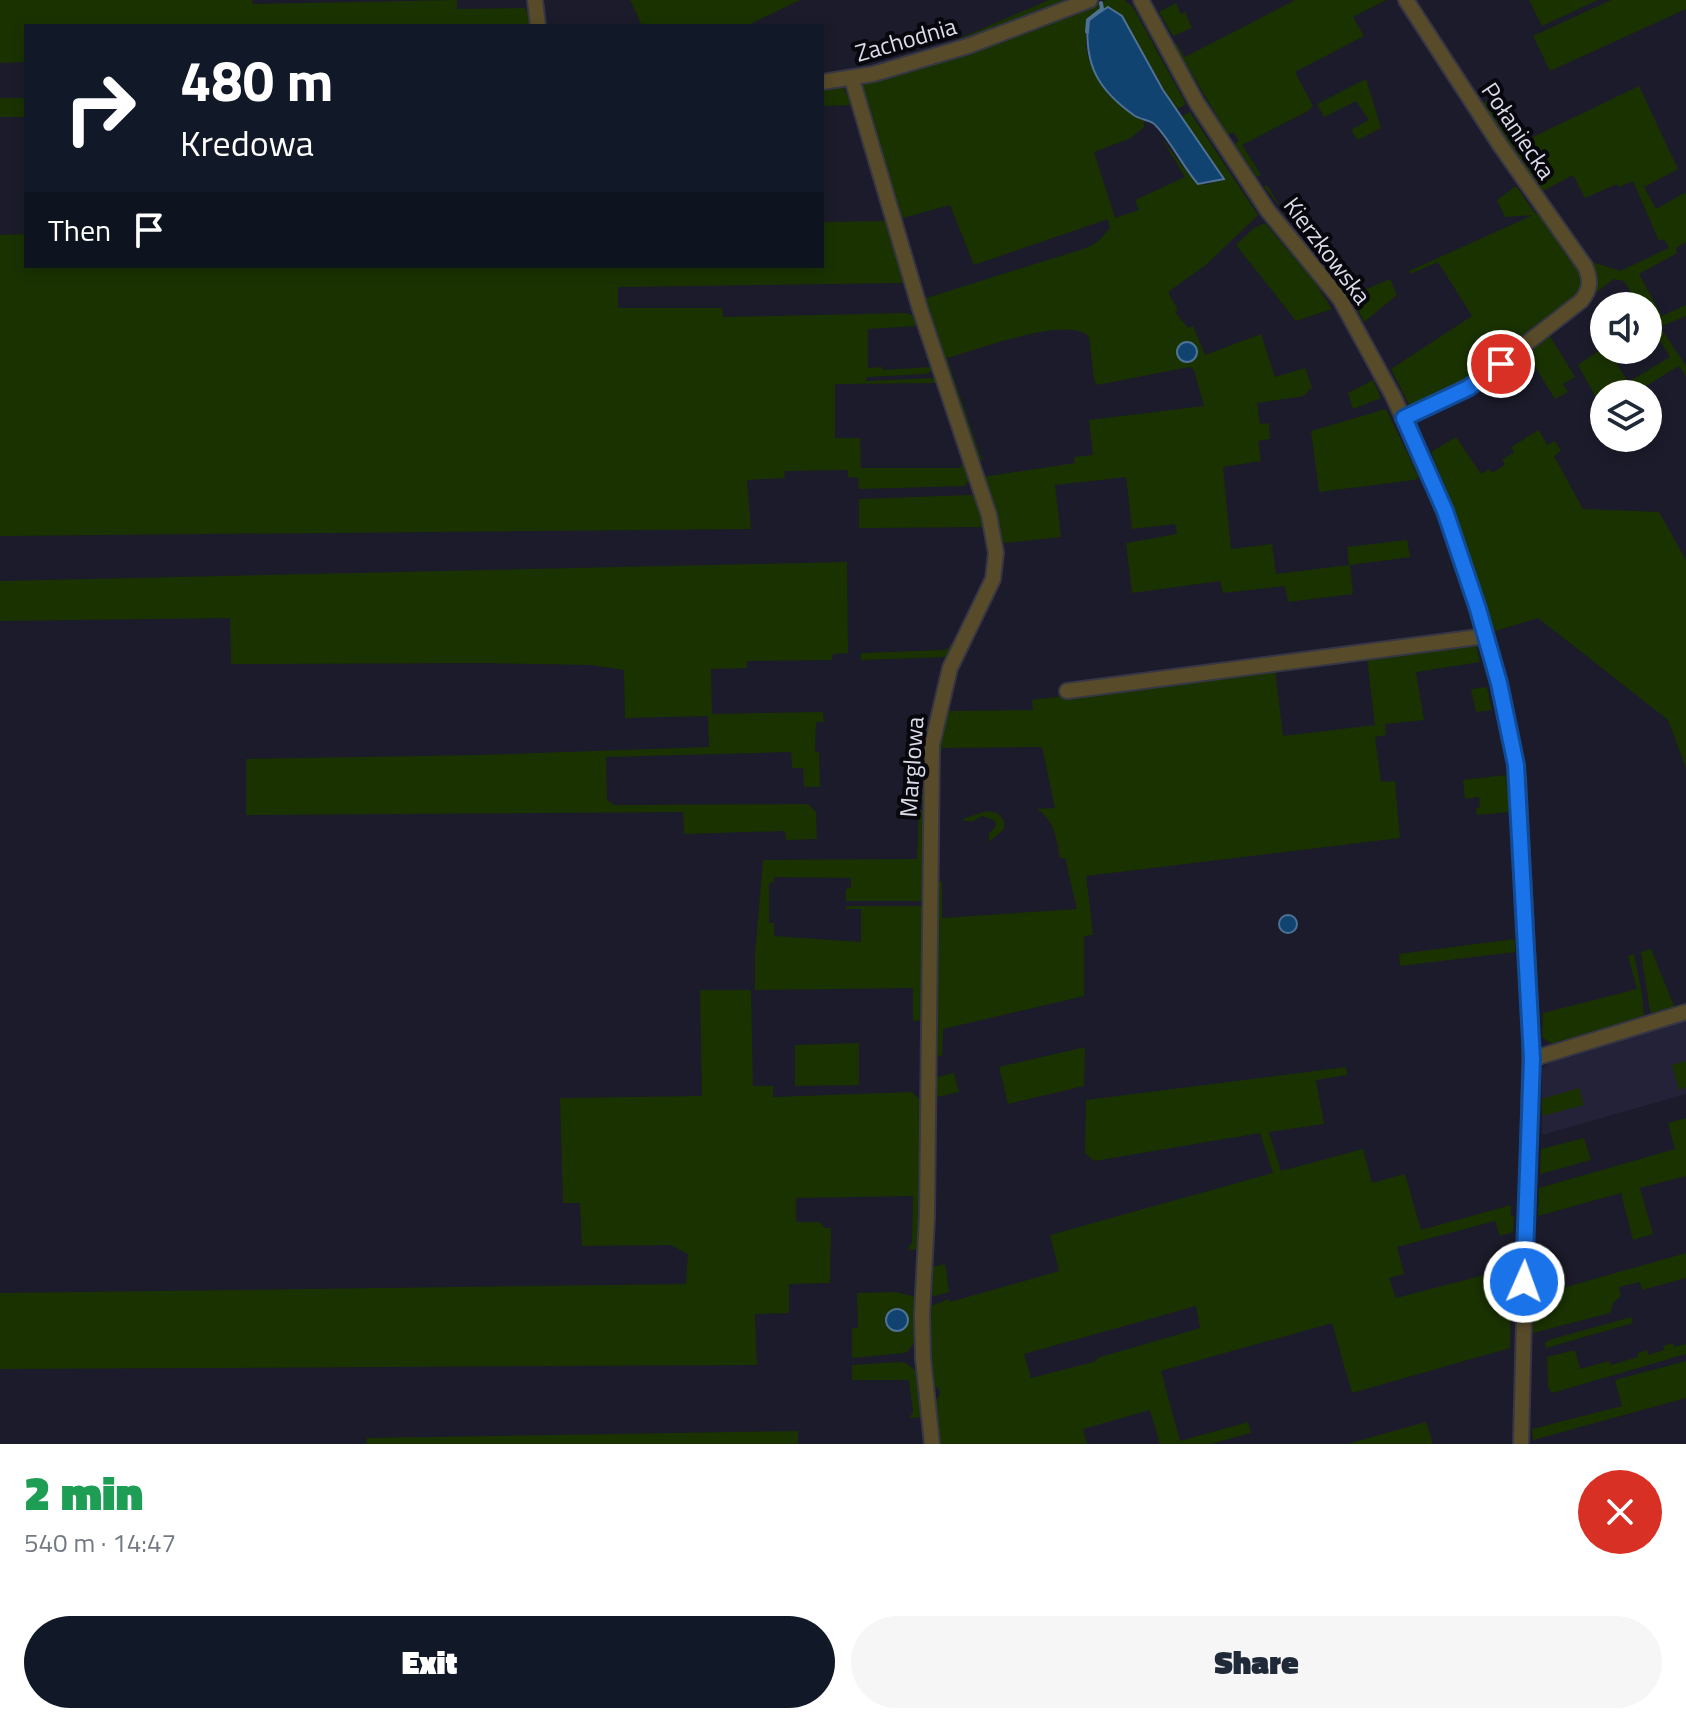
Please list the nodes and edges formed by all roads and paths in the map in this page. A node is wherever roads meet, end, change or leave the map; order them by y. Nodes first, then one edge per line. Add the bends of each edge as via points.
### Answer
1 (535, 0) edge
2 (1090, 0) edge
3 (1141, 0) edge
4 (1406, 0) edge
5 (538, 24) edge
6 (852, 79) junction
7 (824, 82) edge
8 (1404, 418) junction
9 (1486, 636) junction
10 (1067, 691) dead end
11 (1686, 1012) edge
12 (1532, 1059) junction
13 (932, 1444) edge
14 (1521, 1444) edge

1 - 5 street
2 - 6 street, Zachodnia via 968,46
3 - 8 street, Kierzkowska via 1234,161 1352,318
4 - 8 street, Połaniecka via 1585,266 1590,282 1581,301 1477,382
6 - 7 street, Zachodnia
6 - 13 street, Marglowa via 920,309 989,515 996,553 993,579 950,668 932,745 922,1315
8 - 9 street, Kierzkowska via 1445,511
9 - 10 street
9 - 12 street, Kierzkowska via 1518,777
11 - 12 street
12 - 14 street, Kierzkowska

